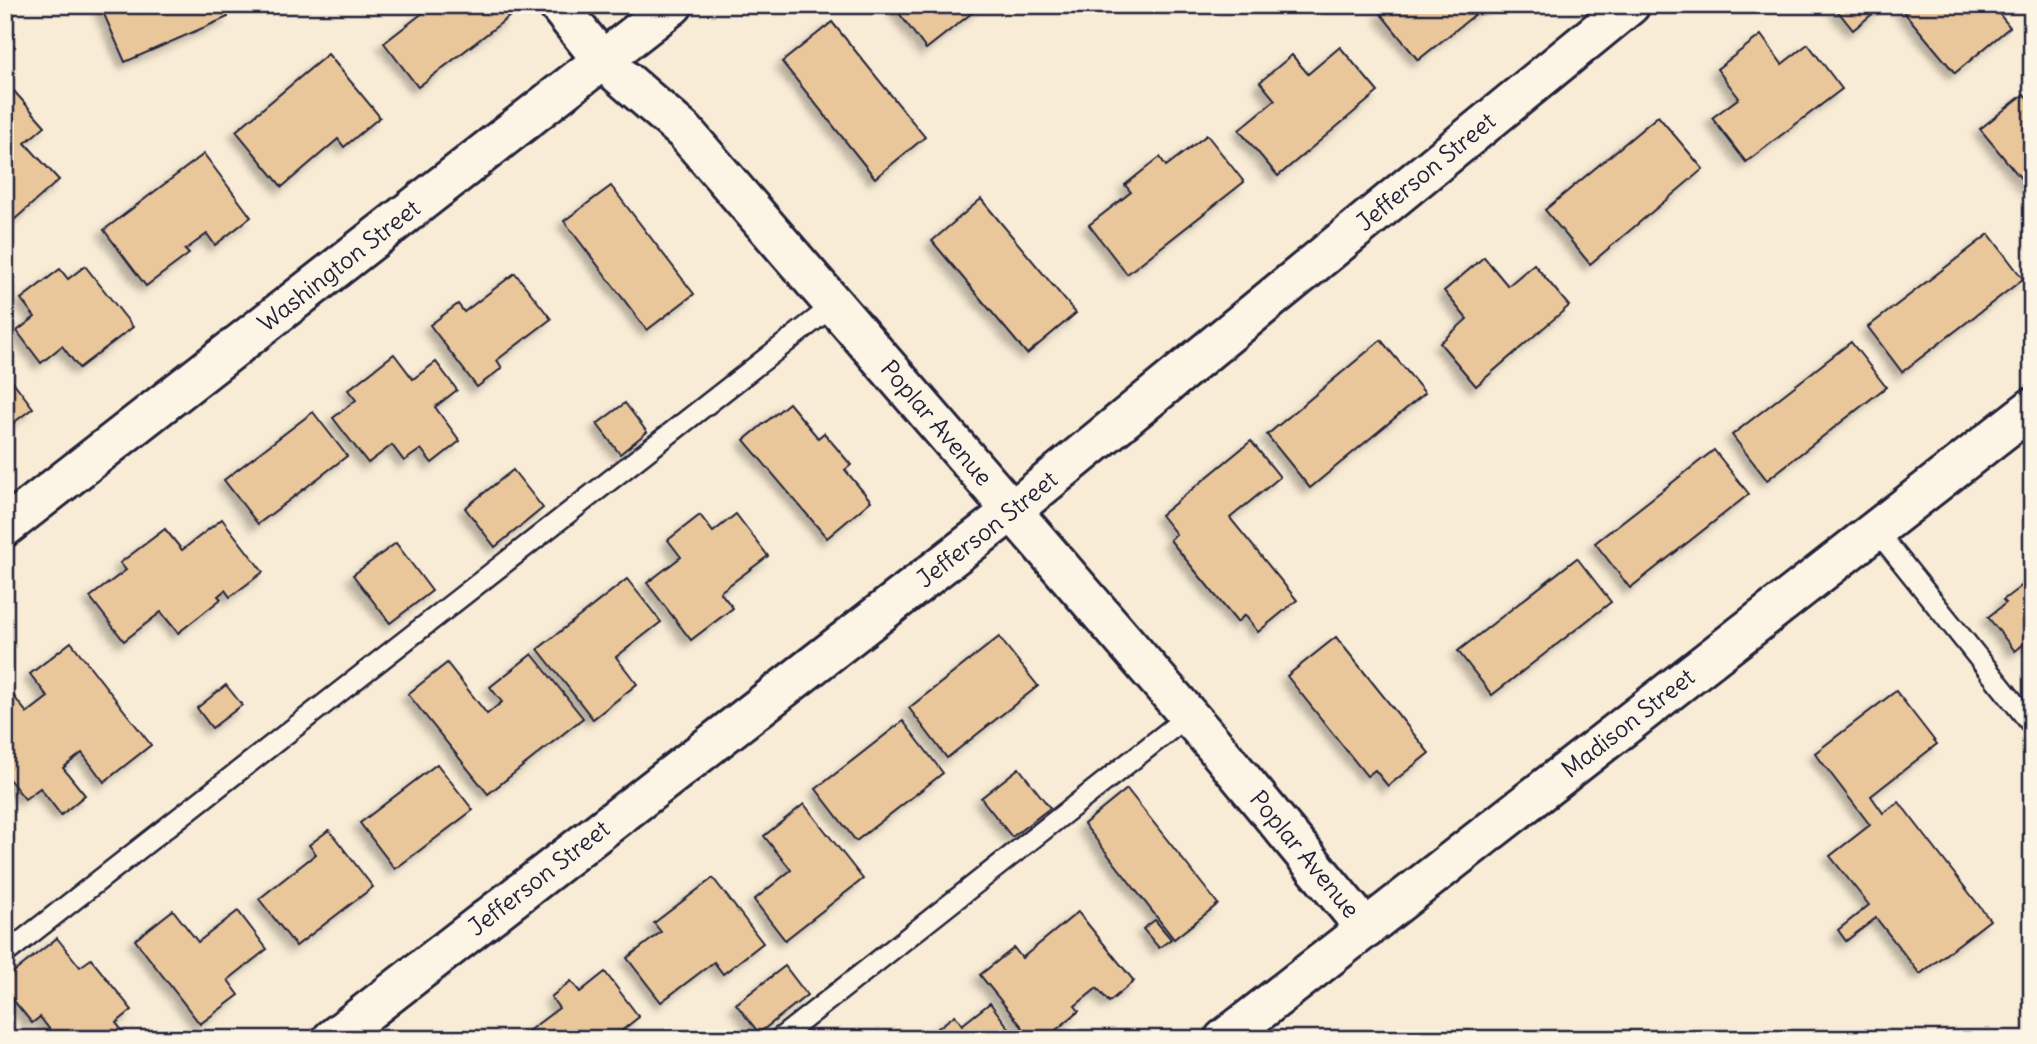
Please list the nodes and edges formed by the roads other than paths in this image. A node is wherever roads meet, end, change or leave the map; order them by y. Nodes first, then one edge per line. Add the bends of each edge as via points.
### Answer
1 (558, 5) edge
2 (673, 5) edge
3 (1630, 5) edge
4 (602, 60) junction
5 (834, 305) junction
6 (2032, 408) edge
7 (1013, 510) junction
8 (5, 527) edge
9 (1876, 530) junction
10 (1189, 715) junction
11 (2032, 725) edge
12 (1366, 929) junction
13 (5, 954) edge
14 (332, 1039) edge
15 (779, 1039) edge
16 (1224, 1039) edge

1 - 4 street, Poplar Avenue
2 - 4 street, Washington Street
3 - 7 street, Jefferson Street
4 - 5 street, Poplar Avenue via 685,132
4 - 8 street, Washington Street
5 - 7 street, Poplar Avenue
5 - 13 lane
6 - 9 street, Madison Street
7 - 10 street, Poplar Avenue
7 - 14 street, Jefferson Street
9 - 11 lane
9 - 12 street, Madison Street
10 - 12 street, Poplar Avenue
10 - 15 lane
12 - 16 street, Madison Street

